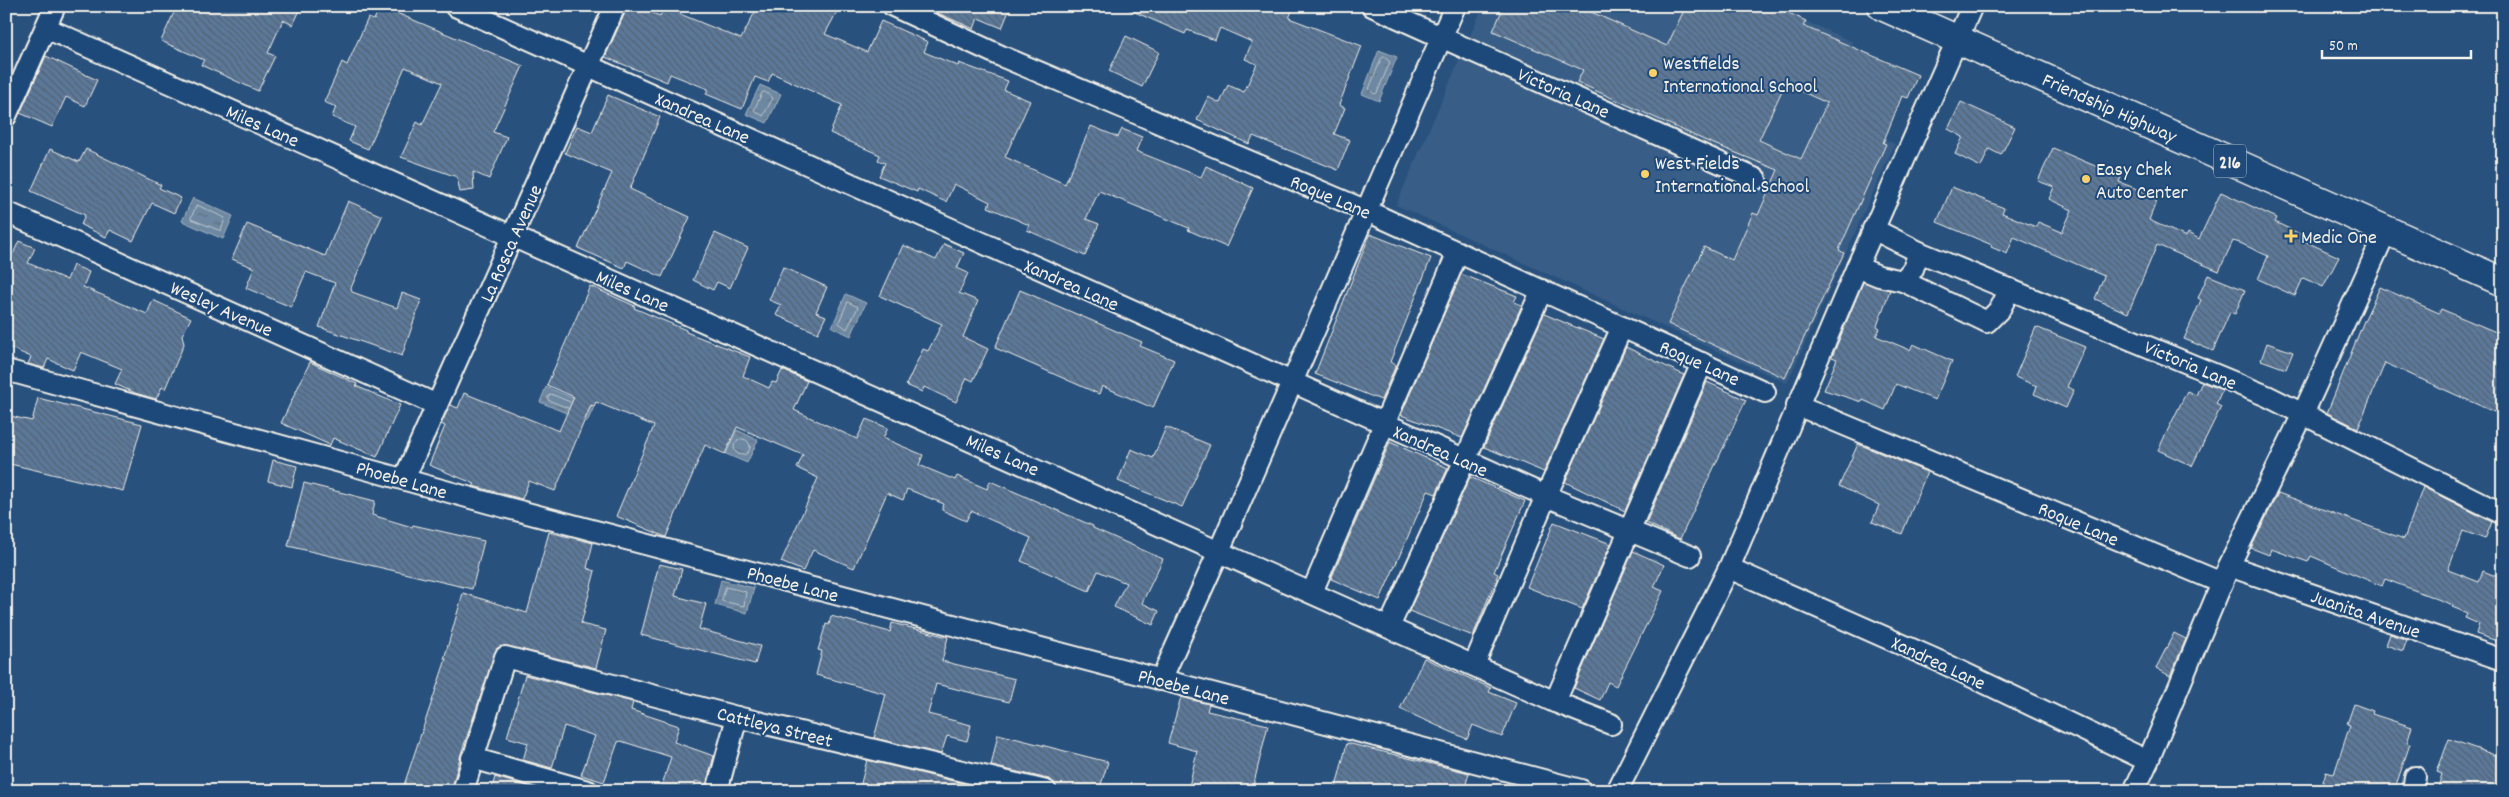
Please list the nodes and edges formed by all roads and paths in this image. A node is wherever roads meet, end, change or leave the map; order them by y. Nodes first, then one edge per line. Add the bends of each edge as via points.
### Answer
1 (56, 6) edge
2 (455, 6) edge
3 (615, 6) edge
4 (893, 6) edge
5 (1372, 6) edge
6 (1455, 6) edge
7 (1882, 6) edge
8 (1972, 6) edge
9 (46, 28) junction
10 (1443, 37) junction
11 (1958, 40) junction
12 (589, 66) junction
13 (6, 116) edge
14 (1756, 179) dead end
15 (1367, 211) junction
16 (6, 212) edge
17 (1873, 229) junction
18 (2386, 230) junction
19 (513, 236) junction
20 (1458, 252) junction
21 (1919, 252) junction
22 (1857, 267) junction
23 (1903, 281) junction
24 (2503, 282) edge
25 (2010, 289) junction
26 (1542, 290) junction
27 (1622, 327) junction
28 (1702, 363) junction
29 (6, 370) edge
30 (1292, 383) junction
31 (1765, 392) dead end
32 (437, 405) junction
33 (1797, 405) junction
34 (2302, 416) junction
35 (1383, 424) junction
36 (1464, 460) junction
37 (404, 479) junction
38 (1546, 496) junction
39 (2503, 514) edge
40 (1631, 531) junction
41 (1220, 551) junction
42 (1690, 556) dead end
43 (1729, 568) junction
44 (2226, 574) junction
45 (1312, 592) junction
46 (1390, 627) junction
47 (2503, 660) edge
48 (1474, 665) junction
49 (1160, 680) junction
50 (1555, 702) junction
51 (737, 717) junction
52 (1611, 724) dead end
53 (472, 758) junction
54 (2148, 761) junction
55 (1581, 790) edge
56 (1621, 790) edge
57 (462, 791) edge
58 (588, 791) edge
59 (717, 791) edge
60 (1046, 791) edge
61 (2134, 791) edge

1 - 9 street
2 - 12 street, Xandrea Lane
3 - 12 street, La Rosca Avenue
4 - 15 street, Roque Lane via 1001,56
5 - 10 street, Victoria Lane
6 - 10 street
7 - 11 main road, Friendship Highway / 216
8 - 11 street
9 - 13 street
9 - 19 street, Miles Lane
10 - 14 street, Victoria Lane
10 - 15 street
11 - 17 street
11 - 18 main road, Friendship Highway / 216
12 - 19 street, La Rosca Avenue
12 - 30 street, Xandrea Lane
15 - 20 street, Roque Lane
15 - 30 street
16 - 32 street, Wesley Avenue
17 - 21 street, Victoria Lane
17 - 22 street
18 - 24 main road, Friendship Highway / 216
18 - 34 street
19 - 32 street, La Rosca Avenue
19 - 41 street, Miles Lane
20 - 26 street, Roque Lane
20 - 35 street
21 - 23 street via 1913,269
21 - 25 street, Victoria Lane
22 - 23 street
22 - 33 street
23 - 25 street via 1987,322 2000,309
25 - 34 street, Victoria Lane via 2267,396
26 - 27 street, Roque Lane
26 - 36 street
27 - 28 street, Roque Lane
27 - 38 street
28 - 31 street, Roque Lane
28 - 40 street
29 - 37 street, Phoebe Lane
30 - 35 street, Xandrea Lane
30 - 41 street
32 - 37 street, La Rosca Avenue
33 - 43 street
33 - 44 street, Roque Lane
34 - 39 street, Victoria Lane
34 - 44 street
35 - 36 street, Xandrea Lane
35 - 45 street
36 - 38 street, Xandrea Lane
36 - 46 street
37 - 49 street, Phoebe Lane
38 - 40 street, Xandrea Lane
38 - 48 street
40 - 42 street, Xandrea Lane
40 - 50 street
41 - 45 street, Miles Lane
41 - 49 street
43 - 54 street, Xandrea Lane via 1941,662
43 - 56 street
44 - 47 street, Juanita Avenue
44 - 54 street
45 - 46 street, Miles Lane
46 - 48 street, Miles Lane
48 - 50 street, Miles Lane
49 - 55 street, Phoebe Lane
50 - 52 street, Miles Lane
51 - 53 street, Cattleya Street via 505,657
51 - 59 street
51 - 60 street, Cattleya Street
53 - 57 street
53 - 58 street
54 - 61 street

